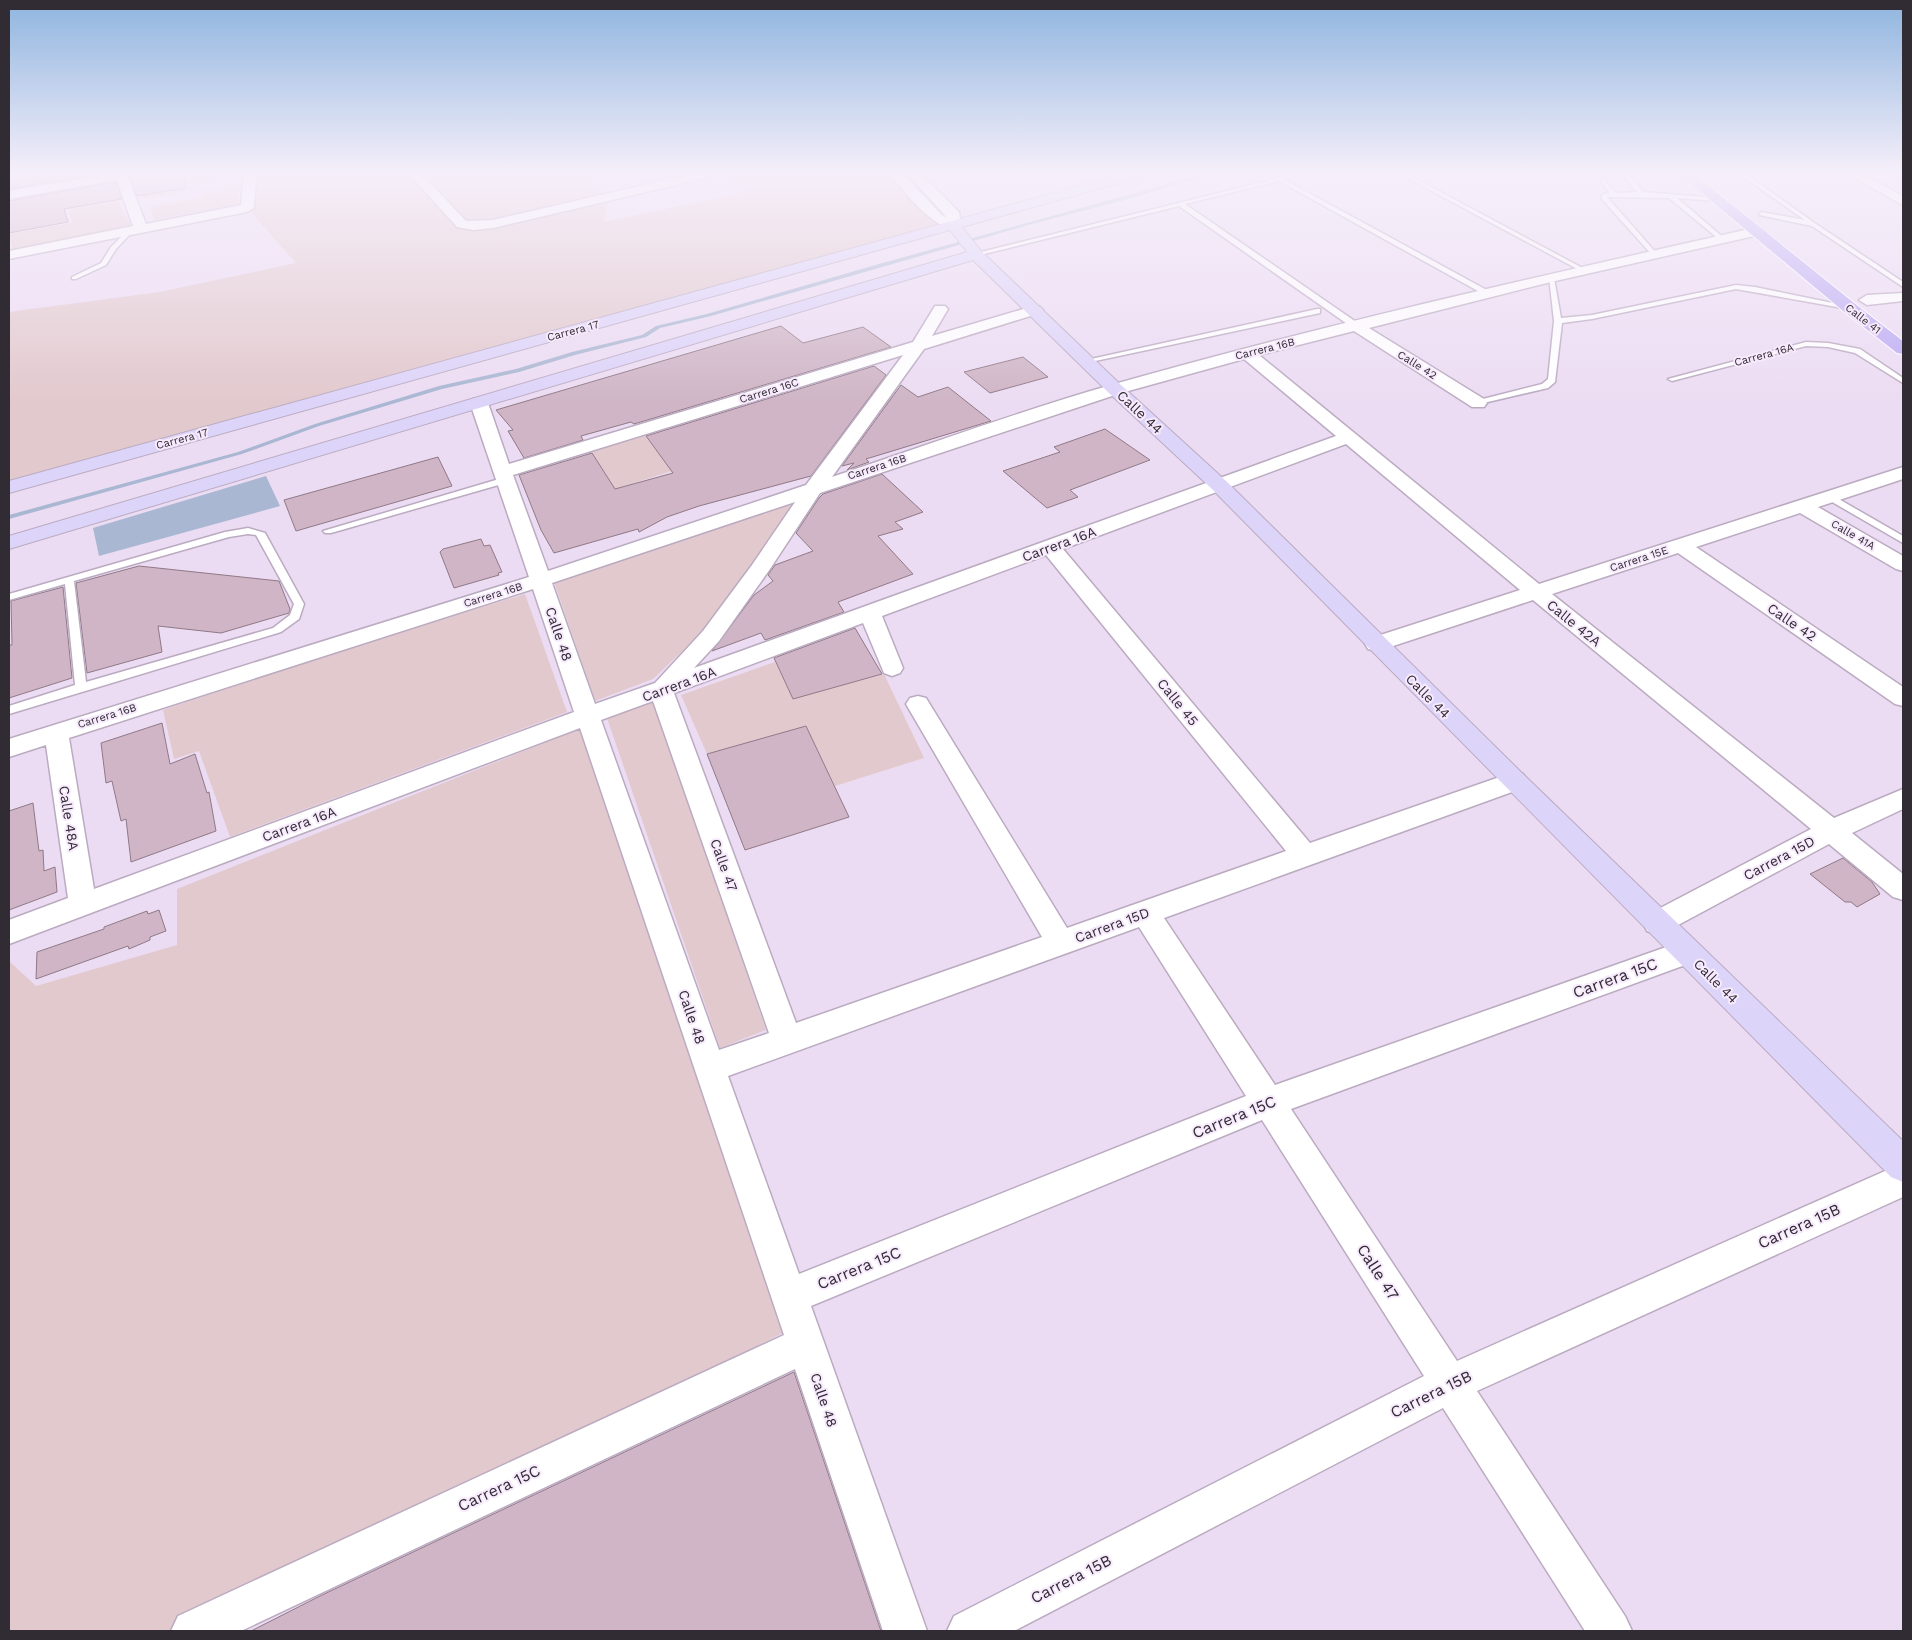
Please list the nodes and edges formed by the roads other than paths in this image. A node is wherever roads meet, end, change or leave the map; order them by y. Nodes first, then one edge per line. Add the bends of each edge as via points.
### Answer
1 (32, 251) edge
2 (112, 251) edge
3 (930, 251) edge
4 (938, 251) edge
5 (976, 251) edge
6 (1248, 251) edge
7 (1411, 251) edge
8 (1547, 251) edge
9 (1652, 251) edge
10 (1670, 251) edge
11 (1789, 251) edge
12 (1853, 251) edge
13 (1655, 254) junction
14 (9, 255) edge
15 (1585, 271) junction
16 (74, 278) dead end
17 (1551, 278) junction
18 (1903, 285) edge
19 (1853, 288) dead end
20 (1490, 294) junction
21 (1903, 297) edge
22 (1867, 300) junction
23 (1848, 307) junction
24 (940, 308) dead end
25 (1034, 310) junction
26 (1317, 311) dead end
27 (1889, 316) dead end
28 (1558, 321) junction
29 (1356, 326) junction
30 (919, 345) junction
31 (1903, 349) edge
32 (1247, 353) junction
33 (876, 359) junction
34 (1086, 361) junction
35 (896, 375) junction
36 (1672, 379) dead end
37 (1903, 381) edge
38 (1115, 389) junction
39 (479, 403) junction
40 (1478, 404) joint
41 (1349, 437) junction
42 (1903, 473) edge
43 (504, 476) junction
44 (1219, 485) junction
45 (9, 487) edge
46 (814, 488) junction
47 (1830, 496) junction
48 (1803, 506) junction
49 (328, 532) dead end
50 (1903, 540) edge
51 (9, 543) edge
52 (1680, 546) junction
53 (1050, 547) junction
54 (1903, 565) edge
55 (69, 579) junction
56 (540, 580) junction
57 (1536, 592) junction
58 (9, 596) edge
59 (870, 614) junction
60 (1376, 644) junction
61 (892, 668) dead end
62 (82, 687) junction
63 (661, 691) junction
64 (1903, 698) edge
65 (918, 704) dead end
66 (9, 710) edge
67 (588, 716) junction
68 (56, 732) junction
69 (9, 748) edge
70 (1514, 782) junction
71 (1903, 798) edge
72 (1831, 831) junction
73 (1305, 856) junction
74 (1903, 889) edge
75 (83, 904) junction
76 (1145, 912) junction
77 (1657, 923) junction
78 (9, 932) edge
79 (1061, 943) junction
80 (1686, 952) junction
81 (787, 1040) junction
82 (710, 1068) junction
83 (1269, 1102) junction
84 (1903, 1165) edge
85 (1903, 1180) edge
86 (788, 1297) junction
87 (805, 1345) junction
88 (1449, 1384) junction
89 (193, 1631) edge
90 (905, 1631) edge
91 (969, 1631) edge
92 (1610, 1631) edge

1 - 14 street
2 - 16 lane via 104,264
3 - 45 street, Carrera 17
4 - 39 street, Carrera 17
5 - 25 street, Calle 44
6 - 29 lane
7 - 20 lane
8 - 15 lane
9 - 13 lane
10 - 13 street, Carrera 16B
11 - 23 main road, Calle 41
12 - 18 lane
13 - 15 street, Carrera 16B
15 - 17 street, Carrera 16B
17 - 20 street, Carrera 16B
17 - 28 lane
19 - 22 main road, Calle 41
20 - 29 street, Carrera 16B
21 - 22 street
22 - 27 main road, Calle 41
23 - 28 lane via 1736,287
23 - 31 main road, Calle 41
24 - 30 street
25 - 30 street, Carrera 16C
25 - 34 street, Calle 44
26 - 34 lane
28 - 40 lane via 1552,380 1545,386
29 - 32 street, Carrera 16B
29 - 40 street, Calle 42
30 - 33 street, Carrera 16C
30 - 35 street
32 - 38 street, Carrera 16B
32 - 41 street, Calle 42A
33 - 35 street
33 - 43 street, Carrera 16C
34 - 38 street, Calle 44
35 - 46 street
36 - 37 lane, Carrera 16A via 1806,344 1857,352
38 - 44 street, Calle 44
38 - 46 street, Carrera 16B
39 - 43 street, Calle 48
39 - 51 street, Carrera 17
41 - 44 street, Carrera 16A
41 - 57 street, Calle 42A
42 - 47 street, Carrera 15E
43 - 49 lane
43 - 56 street, Calle 48
44 - 53 street, Carrera 16A
44 - 60 street, Calle 44
46 - 56 street, Carrera 16B
46 - 63 street via 711,636
47 - 48 street, Carrera 15E
47 - 50 lane
48 - 52 street, Carrera 15E
48 - 54 street, Calle 41A
52 - 57 street, Carrera 15E
52 - 64 street, Calle 42
53 - 59 street, Carrera 16A
53 - 73 street, Calle 45
55 - 58 lane
55 - 62 lane
55 - 62 lane via 248,531 260,533 300,604 295,617 277,630
56 - 67 street, Calle 48
56 - 68 street, Carrera 16B
57 - 60 street, Carrera 15E
57 - 72 street, Calle 42A
59 - 61 street
59 - 63 street, Carrera 16A
60 - 70 street, Calle 44
62 - 66 lane
63 - 67 street, Carrera 16A
63 - 81 street, Calle 47
65 - 79 street
67 - 75 street, Carrera 16A
67 - 82 street, Calle 48
68 - 69 street, Carrera 16B
68 - 75 street, Calle 48A
70 - 73 street, Carrera 15D
70 - 77 street, Calle 44
71 - 72 street, Carrera 15D
72 - 74 street, Calle 42A
72 - 77 street, Carrera 15D
73 - 76 street, Carrera 15D
75 - 78 street, Carrera 16A
76 - 79 street, Carrera 15D
76 - 83 street, Calle 47
77 - 80 street, Calle 44
79 - 81 street, Carrera 15D
80 - 83 street, Carrera 15C
80 - 84 street, Calle 44
81 - 82 street, Carrera 15D
82 - 86 street, Calle 48
83 - 86 street, Carrera 15C
83 - 88 street, Calle 47
85 - 88 street, Carrera 15B
86 - 87 street, Calle 48
87 - 89 street, Carrera 15C
87 - 90 street, Calle 48
88 - 91 street, Carrera 15B
88 - 92 street, Calle 47

